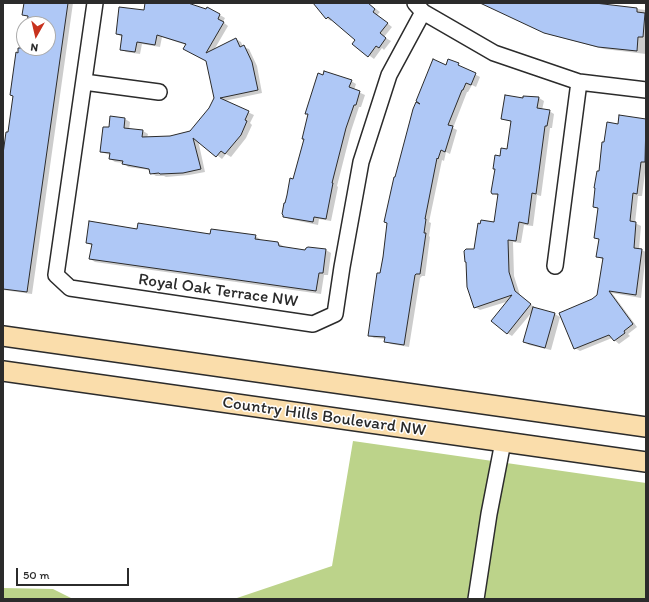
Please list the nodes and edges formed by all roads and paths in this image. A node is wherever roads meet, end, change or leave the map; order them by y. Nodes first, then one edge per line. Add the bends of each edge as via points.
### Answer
1 (95, 3) edge
2 (419, 7) edge
3 (84, 82) junction
4 (578, 82) junction
5 (646, 90) edge
6 (159, 92) dead end
7 (555, 266) dead end
8 (3, 336) edge
9 (3, 371) edge
10 (646, 427) edge
11 (503, 442) junction
12 (646, 462) edge
13 (476, 599) edge

1 - 3 street, Royal Oak Terrace NW
2 - 3 street, Royal Oak Terrace NW via 389,75 361,162 335,314 313,324 70,288 56,275
2 - 4 street via 494,53
3 - 6 street
4 - 5 street
4 - 7 street
8 - 10 main road, Country Hills Boulevard NW
9 - 11 main road, Country Hills Boulevard NW
11 - 12 main road, Country Hills Boulevard NW
11 - 13 street

